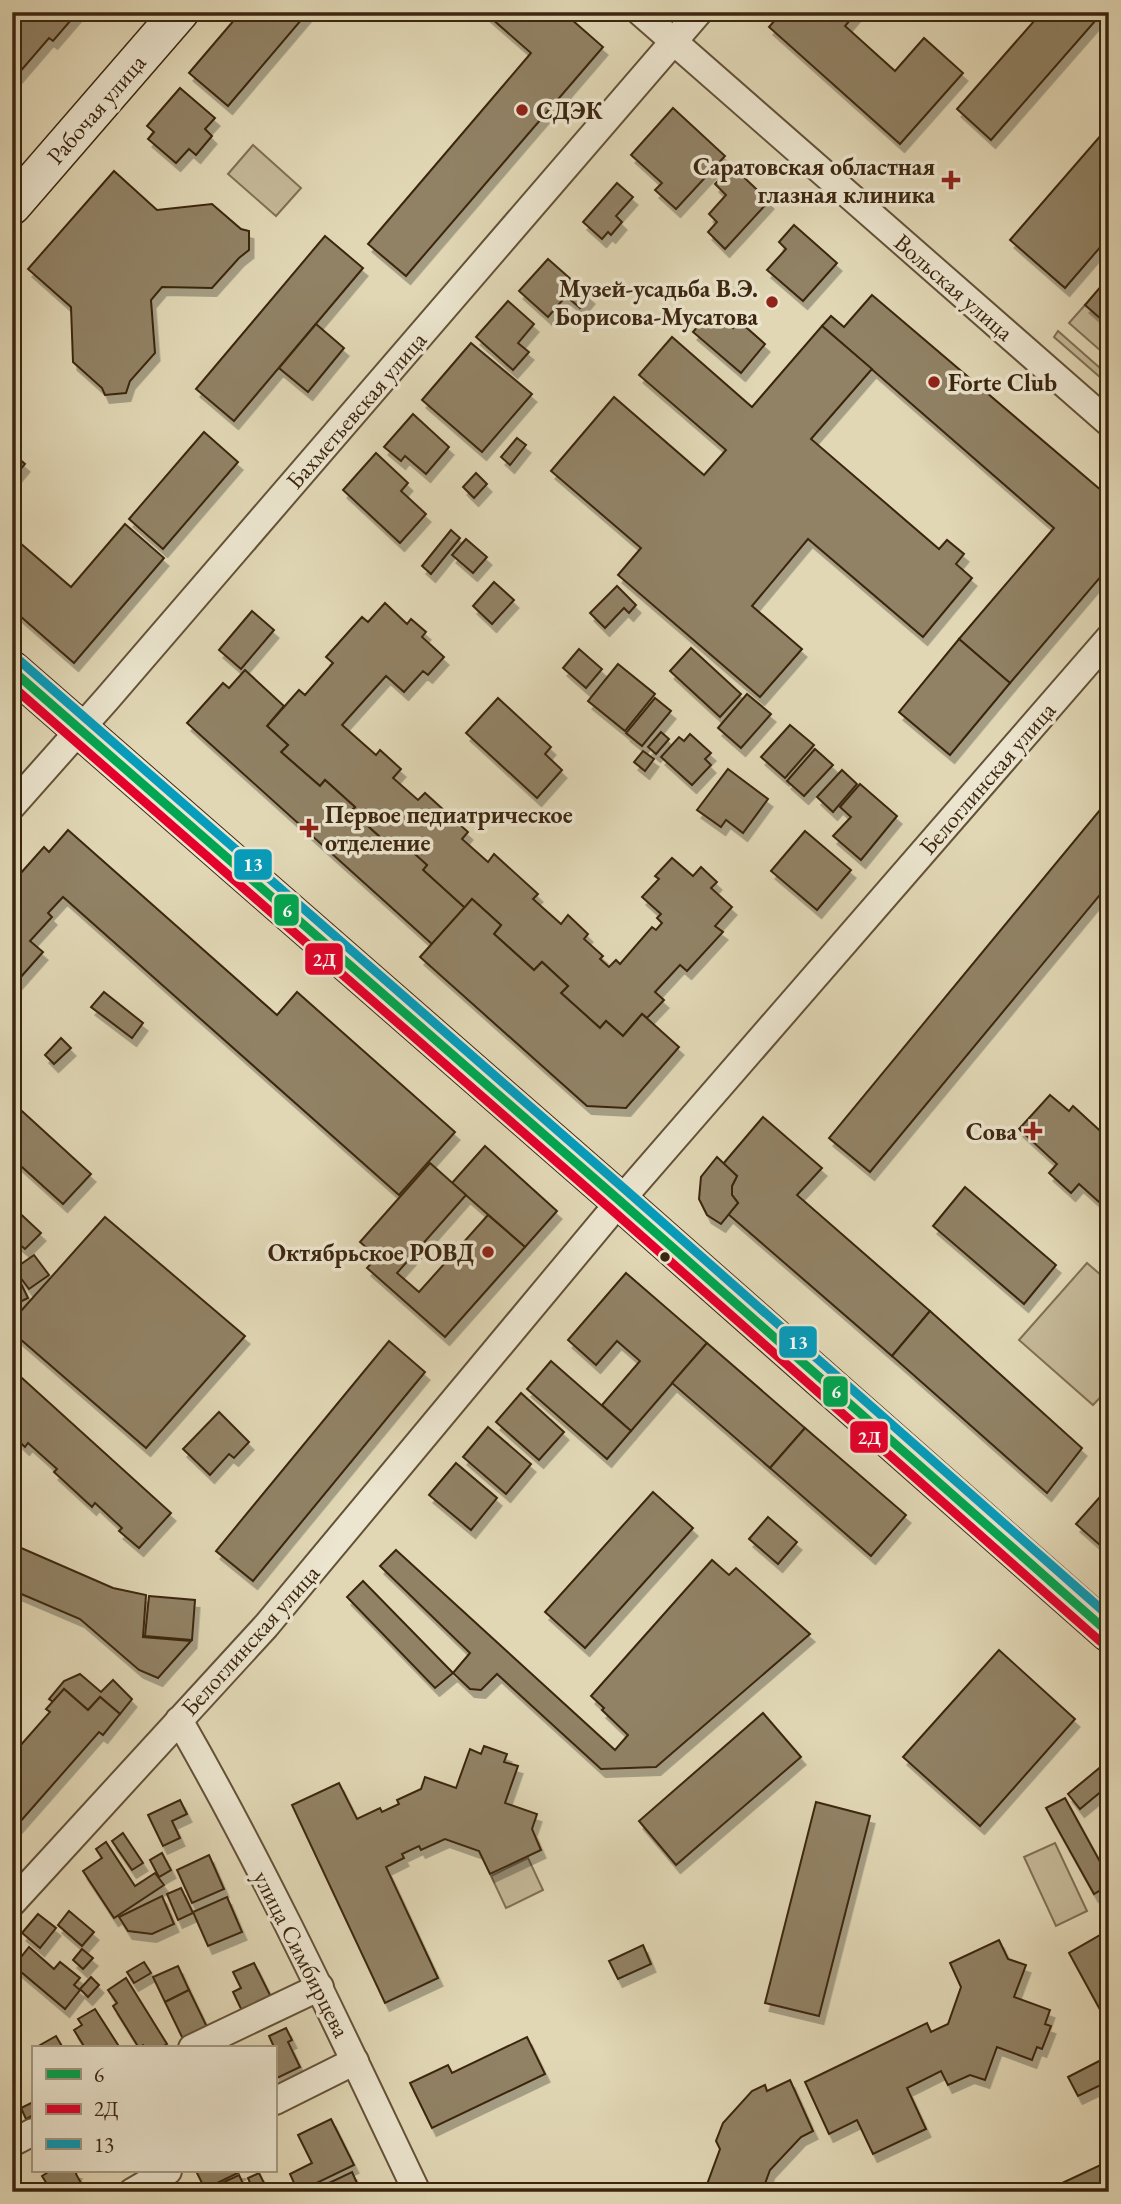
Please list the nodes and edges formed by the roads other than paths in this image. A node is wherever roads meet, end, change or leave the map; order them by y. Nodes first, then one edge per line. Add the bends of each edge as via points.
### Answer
1 (180, 12) edge
2 (640, 12) edge
3 (699, 12) edge
4 (673, 41) junction
5 (12, 206) edge
6 (1109, 423) edge
7 (1109, 638) edge
8 (12, 670) edge
9 (81, 729) junction
10 (12, 806) edge
11 (620, 1201) junction
12 (1109, 1633) edge
13 (179, 1720) junction
14 (12, 1903) edge
15 (320, 1987) junction
16 (196, 2046) edge
17 (355, 2061) junction
18 (276, 2100) edge
19 (32, 2133) edge
20 (12, 2143) edge
21 (166, 2172) edge
22 (132, 2192) edge
23 (417, 2192) edge

1 - 5 street, Рабочая улица
2 - 4 street, Вольская улица
3 - 4 street, Бахметьевская улица
4 - 6 street, Вольская улица
4 - 9 street, Бахметьевская улица
7 - 11 street, Белоглинская улица
8 - 9 street
9 - 10 street, Бахметьевская улица
9 - 11 street
11 - 12 street
11 - 13 street, Белоглинская улица via 266,1626
13 - 14 street, Белоглинская улица
13 - 15 street, улица Симбирцева
15 - 16 street
15 - 17 street, улица Симбирцева
17 - 18 street
17 - 23 street, улица Симбирцева
19 - 20 street
21 - 22 street

